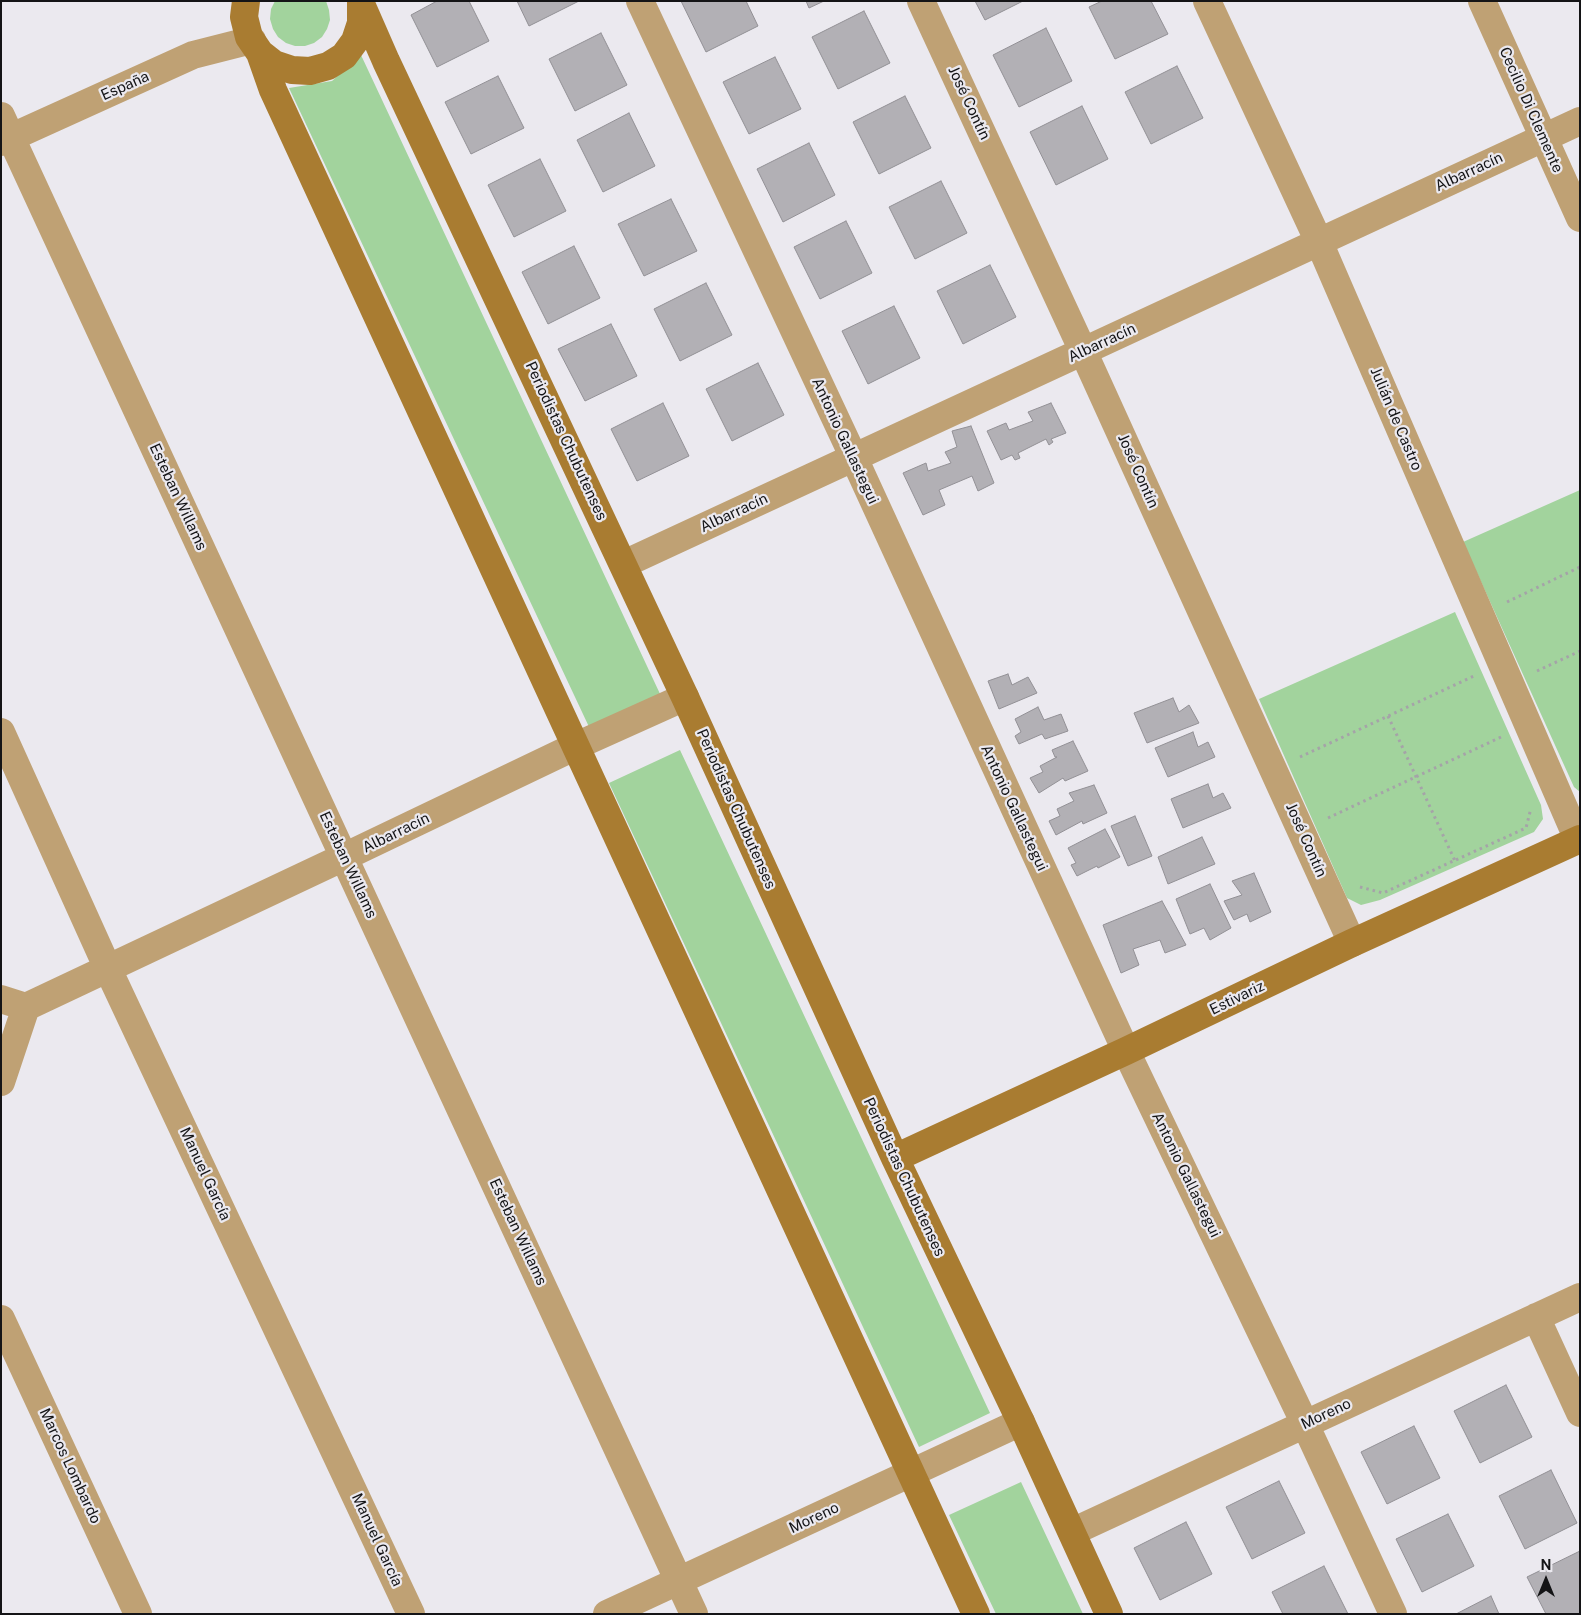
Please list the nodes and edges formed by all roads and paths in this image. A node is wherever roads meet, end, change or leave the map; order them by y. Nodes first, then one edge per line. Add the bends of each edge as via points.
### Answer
1 (233, 1) edge
2 (246, 1) edge
3 (640, 1) edge
4 (921, 1) edge
5 (1207, 1) edge
6 (1482, 1) edge
7 (361, 3) edge
8 (253, 43) junction
9 (1580, 121) edge
10 (5, 132) edge
11 (1544, 138) junction
12 (1580, 218) edge
13 (1319, 242) junction
14 (1083, 351) junction
15 (854, 458) junction
16 (624, 564) junction
17 (1580, 567) edge
18 (1506, 602) dead end
19 (1580, 651) edge
20 (1537, 671) dead end
21 (1478, 684) dead end
22 (685, 697) junction
23 (1388, 716) junction
24 (1498, 728) dead end
25 (1, 732) edge
26 (1502, 736) junction
27 (1506, 745) dead end
28 (576, 746) junction
29 (1304, 765) dead end
30 (1416, 777) junction
31 (1532, 803) dead end
32 (1323, 810) dead end
33 (1579, 840) edge
34 (344, 858) junction
35 (1455, 860) junction
36 (1357, 887) dead end
37 (1352, 942) junction
38 (108, 969) junction
39 (14, 1003) edge
40 (1126, 1051) junction
41 (1, 1082) edge
42 (895, 1158) junction
43 (1580, 1297) edge
44 (1536, 1317) junction
45 (1, 1319) edge
46 (1580, 1413) edge
47 (1021, 1422) junction
48 (1304, 1424) junction
49 (911, 1473) junction
50 (1072, 1532) junction
51 (678, 1580) junction
52 (138, 1614) edge
53 (411, 1614) edge
54 (607, 1614) edge
55 (694, 1614) edge
56 (976, 1614) edge
57 (1109, 1614) edge
58 (1393, 1614) edge

1 - 8 street
2 - 8 street via 244,17
3 - 15 street, Antonio Gallastegui
4 - 14 street, José Contín
5 - 13 street, Julián de Castro
6 - 11 street, Cecilio Di Clemente
7 - 8 street via 361,23 355,41 344,56 328,66 310,72 292,70 274,64
7 - 16 street, Periodistas Chubutenses
8 - 10 street, España via 194,55
8 - 28 street
9 - 11 street, Albarracín
10 - 34 street, Esteban Willams
11 - 12 street, Cecilio Di Clemente
11 - 13 street, Albarracín
13 - 14 street, Albarracín
13 - 33 street, Julián de Castro
14 - 15 street, Albarracín
14 - 37 street, José Contín
15 - 16 street, Albarracín
15 - 40 street, Antonio Gallastegui
16 - 22 street, Periodistas Chubutenses
17 - 18 path
19 - 20 path
21 - 23 path via 1474,676
22 - 28 street, Albarracín
22 - 42 street, Periodistas Chubutenses
23 - 29 path via 1300,756
23 - 30 path
24 - 26 path
25 - 38 street, Manuel García
26 - 27 path
26 - 30 path
28 - 34 street, Albarracín
28 - 49 street
30 - 32 path via 1327,818
30 - 35 path
31 - 35 path via 1526,828
33 - 37 street, Estivariz
34 - 38 street, Albarracín
34 - 51 street, Esteban Willams
35 - 36 path via 1383,893
37 - 40 street, Estivariz
38 - 39 street, Albarracín
38 - 53 street, Manuel García
39 - 41 street
40 - 42 street, Estivariz
40 - 48 street, Antonio Gallastegui
42 - 47 street, Periodistas Chubutenses
43 - 44 street, Moreno
44 - 46 street
44 - 48 street, Moreno
45 - 52 street, Marcos Lombardo
47 - 49 street, Moreno
47 - 50 street, Periodistas Chubutenses
48 - 50 street, Moreno
48 - 58 street, Antonio Gallastegui
49 - 51 street, Moreno
49 - 56 street
50 - 57 street, Periodistas Chubutenses
51 - 54 street, Moreno
51 - 55 street, Esteban Willams

